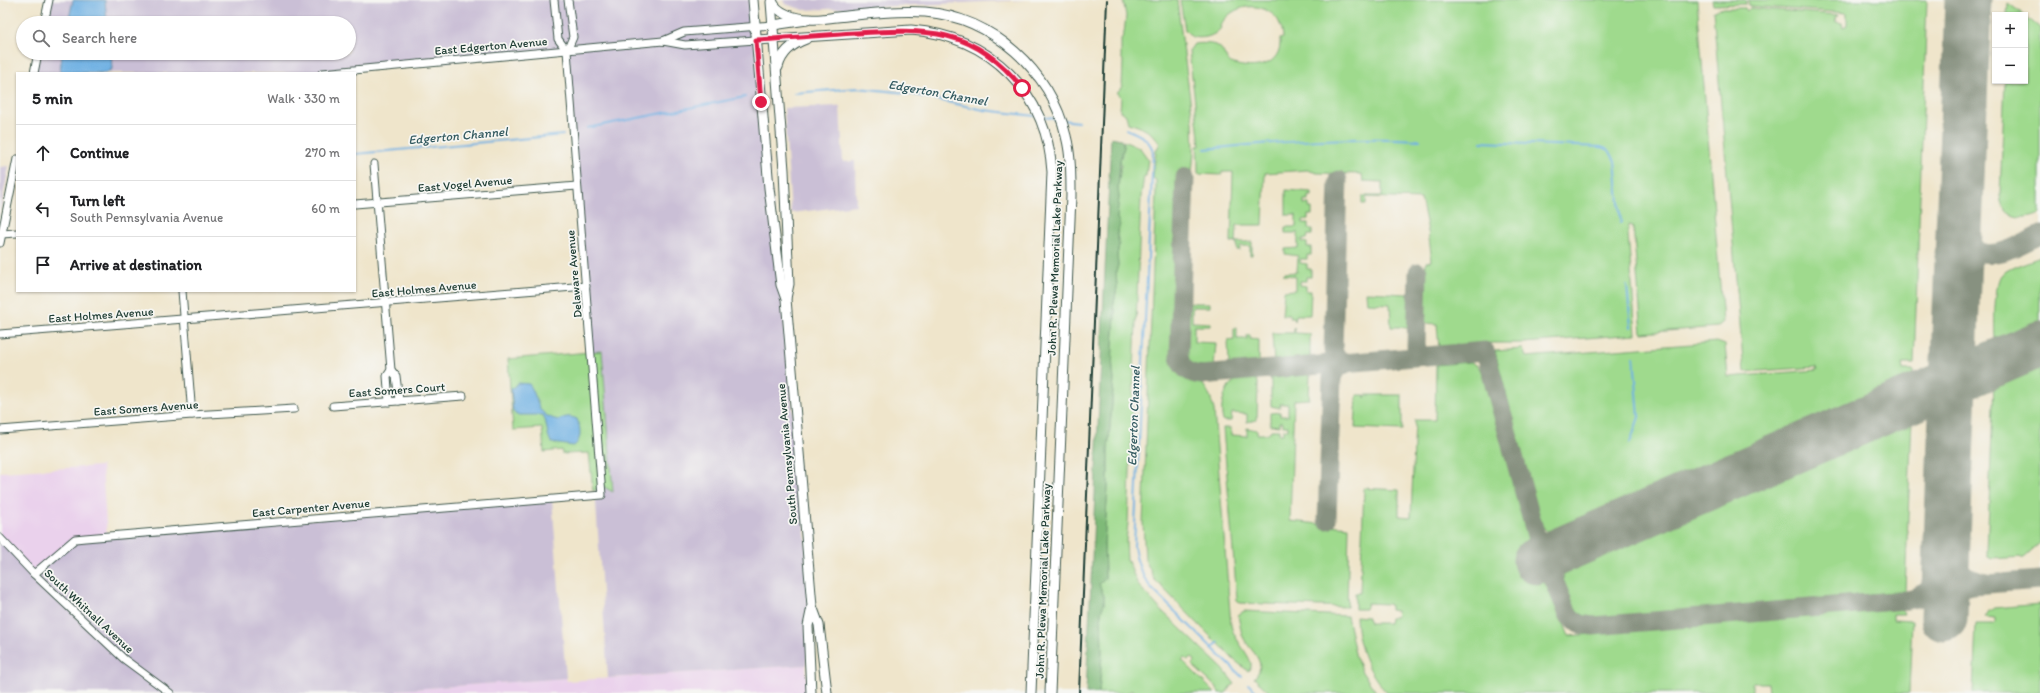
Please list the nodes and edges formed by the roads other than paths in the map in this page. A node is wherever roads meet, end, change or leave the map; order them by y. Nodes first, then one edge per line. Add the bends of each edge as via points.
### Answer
1 (49, 0) edge
2 (554, 0) edge
3 (568, 0) edge
4 (753, 0) edge
5 (771, 0) edge
6 (46, 16) edge
7 (810, 19) junction
8 (773, 25) junction
9 (754, 27) junction
10 (817, 36) junction
11 (774, 39) junction
12 (756, 40) junction
13 (663, 41) junction
14 (567, 51) junction
15 (37, 60) edge
16 (34, 72) edge
17 (333, 72) edge
18 (777, 72) junction
19 (16, 164) edge
20 (374, 164) dead end
21 (784, 175) junction
22 (768, 176) junction
23 (577, 186) junction
24 (376, 202) junction
25 (356, 204) edge
26 (16, 233) edge
27 (2, 234) junction
28 (0, 242) edge
29 (586, 286) junction
30 (182, 292) edge
31 (786, 299) junction
32 (384, 303) junction
33 (185, 320) junction
34 (0, 334) edge
35 (391, 370) junction
36 (463, 396) dead end
37 (399, 401) junction
38 (389, 402) junction
39 (333, 406) dead end
40 (294, 409) dead end
41 (192, 415) junction
42 (0, 430) edge
43 (602, 496) joint
44 (0, 538) edge
45 (34, 574) junction
46 (812, 606) junction
47 (170, 693) edge
48 (812, 693) edge
49 (827, 693) edge
50 (1031, 693) edge
51 (1050, 693) edge

1 - 6 street
2 - 14 street via 558,39
3 - 14 street via 573,37
4 - 9 main road, South Pennsylvania Avenue
5 - 7 main road, John R. Plewa Memorial Lake Parkway via 779,11
5 - 8 main road, South Pennsylvania Avenue
7 - 8 main road
7 - 51 main road, John R. Plewa Memorial Lake Parkway via 926,12 959,20 984,30 1004,42 1043,82 1063,123 1070,170
8 - 9 street, East Edgerton Avenue
8 - 11 main road, South Pennsylvania Avenue
9 - 12 main road, South Pennsylvania Avenue
9 - 13 street, East Edgerton Avenue via 684,32
10 - 11 main road, John R. Plewa Memorial Lake Parkway
10 - 18 main road via 797,42 787,50 780,58
10 - 50 main road, John R. Plewa Memorial Lake Parkway via 911,30 956,38 997,60 1015,78 1041,121 1051,163
11 - 12 main road, John R. Plewa Memorial Lake Parkway
11 - 18 main road, South Pennsylvania Avenue
12 - 13 street, East Edgerton Avenue via 685,45
12 - 22 main road, South Pennsylvania Avenue
13 - 14 street, East Edgerton Avenue
14 - 17 street, East Edgerton Avenue
14 - 23 street, Delaware Avenue
15 - 16 street
18 - 21 main road, South Pennsylvania Avenue
19 - 27 street
20 - 24 street
21 - 22 main road
21 - 31 main road, South Pennsylvania Avenue via 789,284
22 - 31 main road, South Pennsylvania Avenue via 781,285
23 - 24 street, East Vogel Avenue
23 - 29 street, Delaware Avenue
24 - 25 street, East Vogel Avenue
24 - 32 street
26 - 27 street
27 - 28 street
29 - 32 street, East Holmes Avenue
29 - 43 street, Delaware Avenue
30 - 33 street
31 - 46 main road, South Pennsylvania Avenue
32 - 33 street, East Holmes Avenue
32 - 35 street
33 - 34 street, East Holmes Avenue
33 - 41 street
35 - 37 street via 396,376
35 - 38 street via 387,376
36 - 37 street, East Somers Court
37 - 38 street, East Somers Court
38 - 39 street, East Somers Court
40 - 41 street, East Somers Avenue
41 - 42 street, East Somers Avenue
43 - 45 street, East Carpenter Avenue via 75,539
44 - 45 street, South Whitnall Avenue
45 - 47 street, South Whitnall Avenue via 125,660
46 - 48 main road, South Pennsylvania Avenue via 808,626
46 - 49 main road, South Pennsylvania Avenue via 819,625

